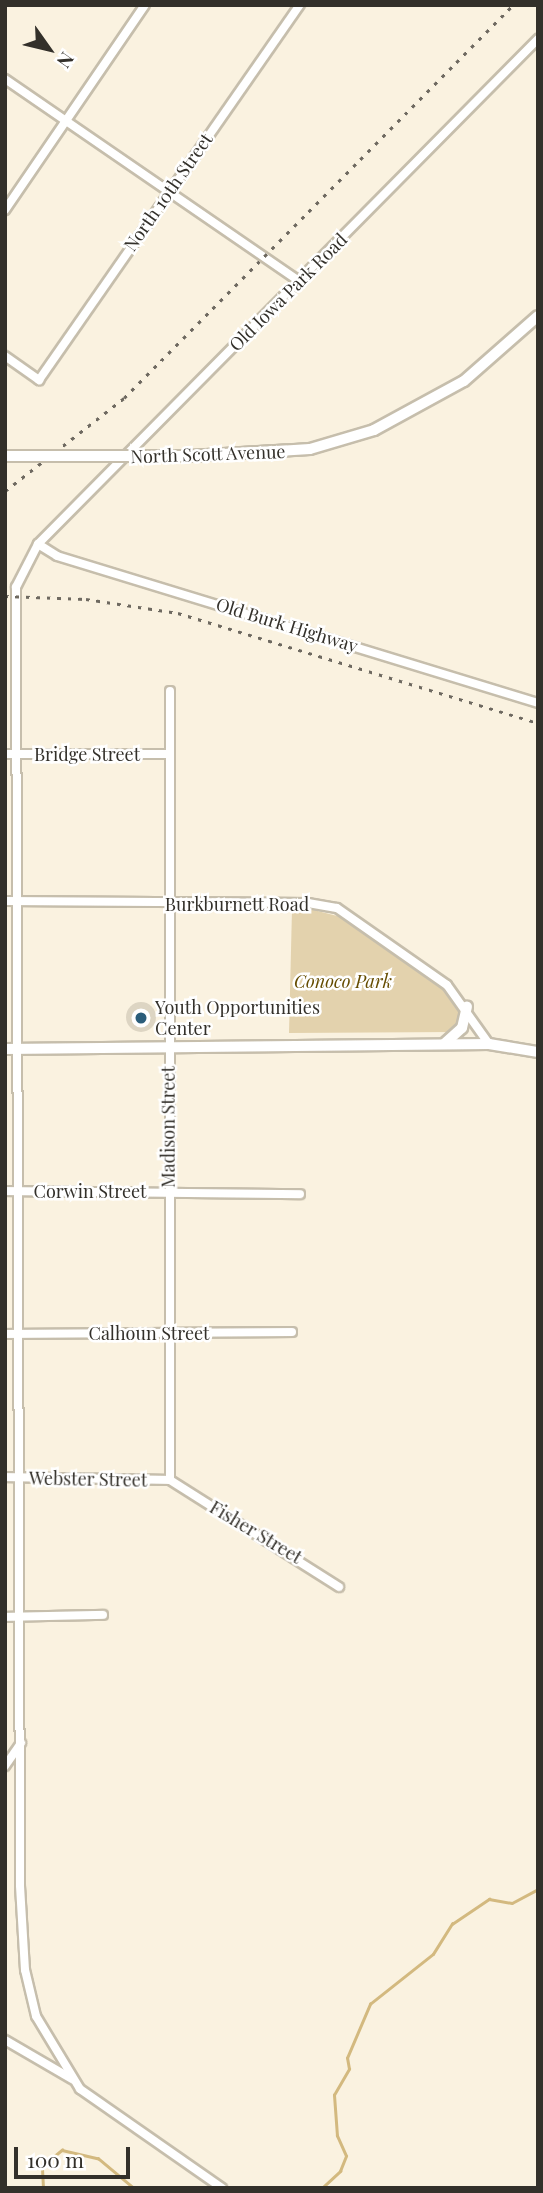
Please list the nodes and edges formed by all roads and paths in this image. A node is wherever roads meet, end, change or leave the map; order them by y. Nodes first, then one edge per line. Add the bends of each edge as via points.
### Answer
1 (145, 5) edge
2 (300, 5) edge
3 (538, 39) edge
4 (5, 79) edge
5 (66, 121) junction
6 (167, 191) junction
7 (5, 210) edge
8 (300, 282) junction
9 (538, 316) edge
10 (5, 356) edge
11 (5, 456) edge
12 (38, 544) junction
13 (170, 691) dead end
14 (538, 703) edge
15 (5, 754) edge
16 (18, 754) junction
17 (169, 754) junction
18 (19, 900) junction
19 (5, 901) edge
20 (167, 905) junction
21 (467, 1007) junction
22 (489, 1044) junction
23 (443, 1045) junction
24 (168, 1048) junction
25 (5, 1049) edge
26 (19, 1049) junction
27 (538, 1052) edge
28 (5, 1191) edge
29 (20, 1191) junction
30 (167, 1191) junction
31 (300, 1194) dead end
32 (292, 1332) dead end
33 (168, 1333) junction
34 (5, 1334) edge
35 (21, 1334) junction
36 (5, 1477) edge
37 (21, 1478) junction
38 (170, 1480) junction
39 (339, 1587) dead end
40 (103, 1615) dead end
41 (5, 1617) edge
42 (21, 1617) junction
43 (21, 1743) junction
44 (5, 1766) edge
45 (5, 2040) edge
46 (75, 2081) junction
47 (222, 2188) edge

1 - 5 street
2 - 6 street, North 10th Street
3 - 8 street, Old Iowa Park Road
4 - 5 street
5 - 6 street
5 - 7 street
6 - 8 street
6 - 10 street, North 10th Street via 39,380
8 - 12 street, Old Iowa Park Road
9 - 11 main road, North Scott Avenue, bridge via 464,381 374,430 284,453
12 - 14 street, Old Burk Highway via 57,556
12 - 16 street, Old Iowa Park Road via 16,587
13 - 17 street, Madison Street
15 - 16 street, Bridge Street
16 - 17 street, Bridge Street
16 - 18 street, Old Iowa Park Road
17 - 20 street, Madison Street
18 - 19 street, Burkburnett Road
18 - 20 street, Burkburnett Road
18 - 26 street, Old Iowa Park Road
20 - 21 street, Burkburnett Road via 308,903 337,908 447,985
20 - 24 street, Madison Street
21 - 22 street, Burkburnett Road
21 - 23 main road via 462,1028
22 - 23 main road
22 - 27 main road
23 - 24 main road
24 - 26 main road
24 - 30 street, Madison Street
25 - 26 main road
26 - 29 street, Old Iowa Park Road
28 - 29 street, Corwin Street
29 - 30 street, Corwin Street
29 - 35 street, Old Iowa Park Road
30 - 31 street, Corwin Street
30 - 33 street, Madison Street
32 - 33 street, Calhoun Street
33 - 35 street, Calhoun Street
33 - 38 street, Madison Street
34 - 35 street, Calhoun Street
35 - 37 street, Old Iowa Park Road
36 - 37 street, Webster Street
37 - 38 street, Webster Street
37 - 42 street, Old Iowa Park Road
38 - 39 street, Fisher Street
40 - 42 street
41 - 42 street
42 - 43 street, Old Iowa Park Road
43 - 44 street
43 - 46 street, Old Iowa Park Road via 25,1970 36,2016
45 - 46 street
46 - 47 street via 99,2104

